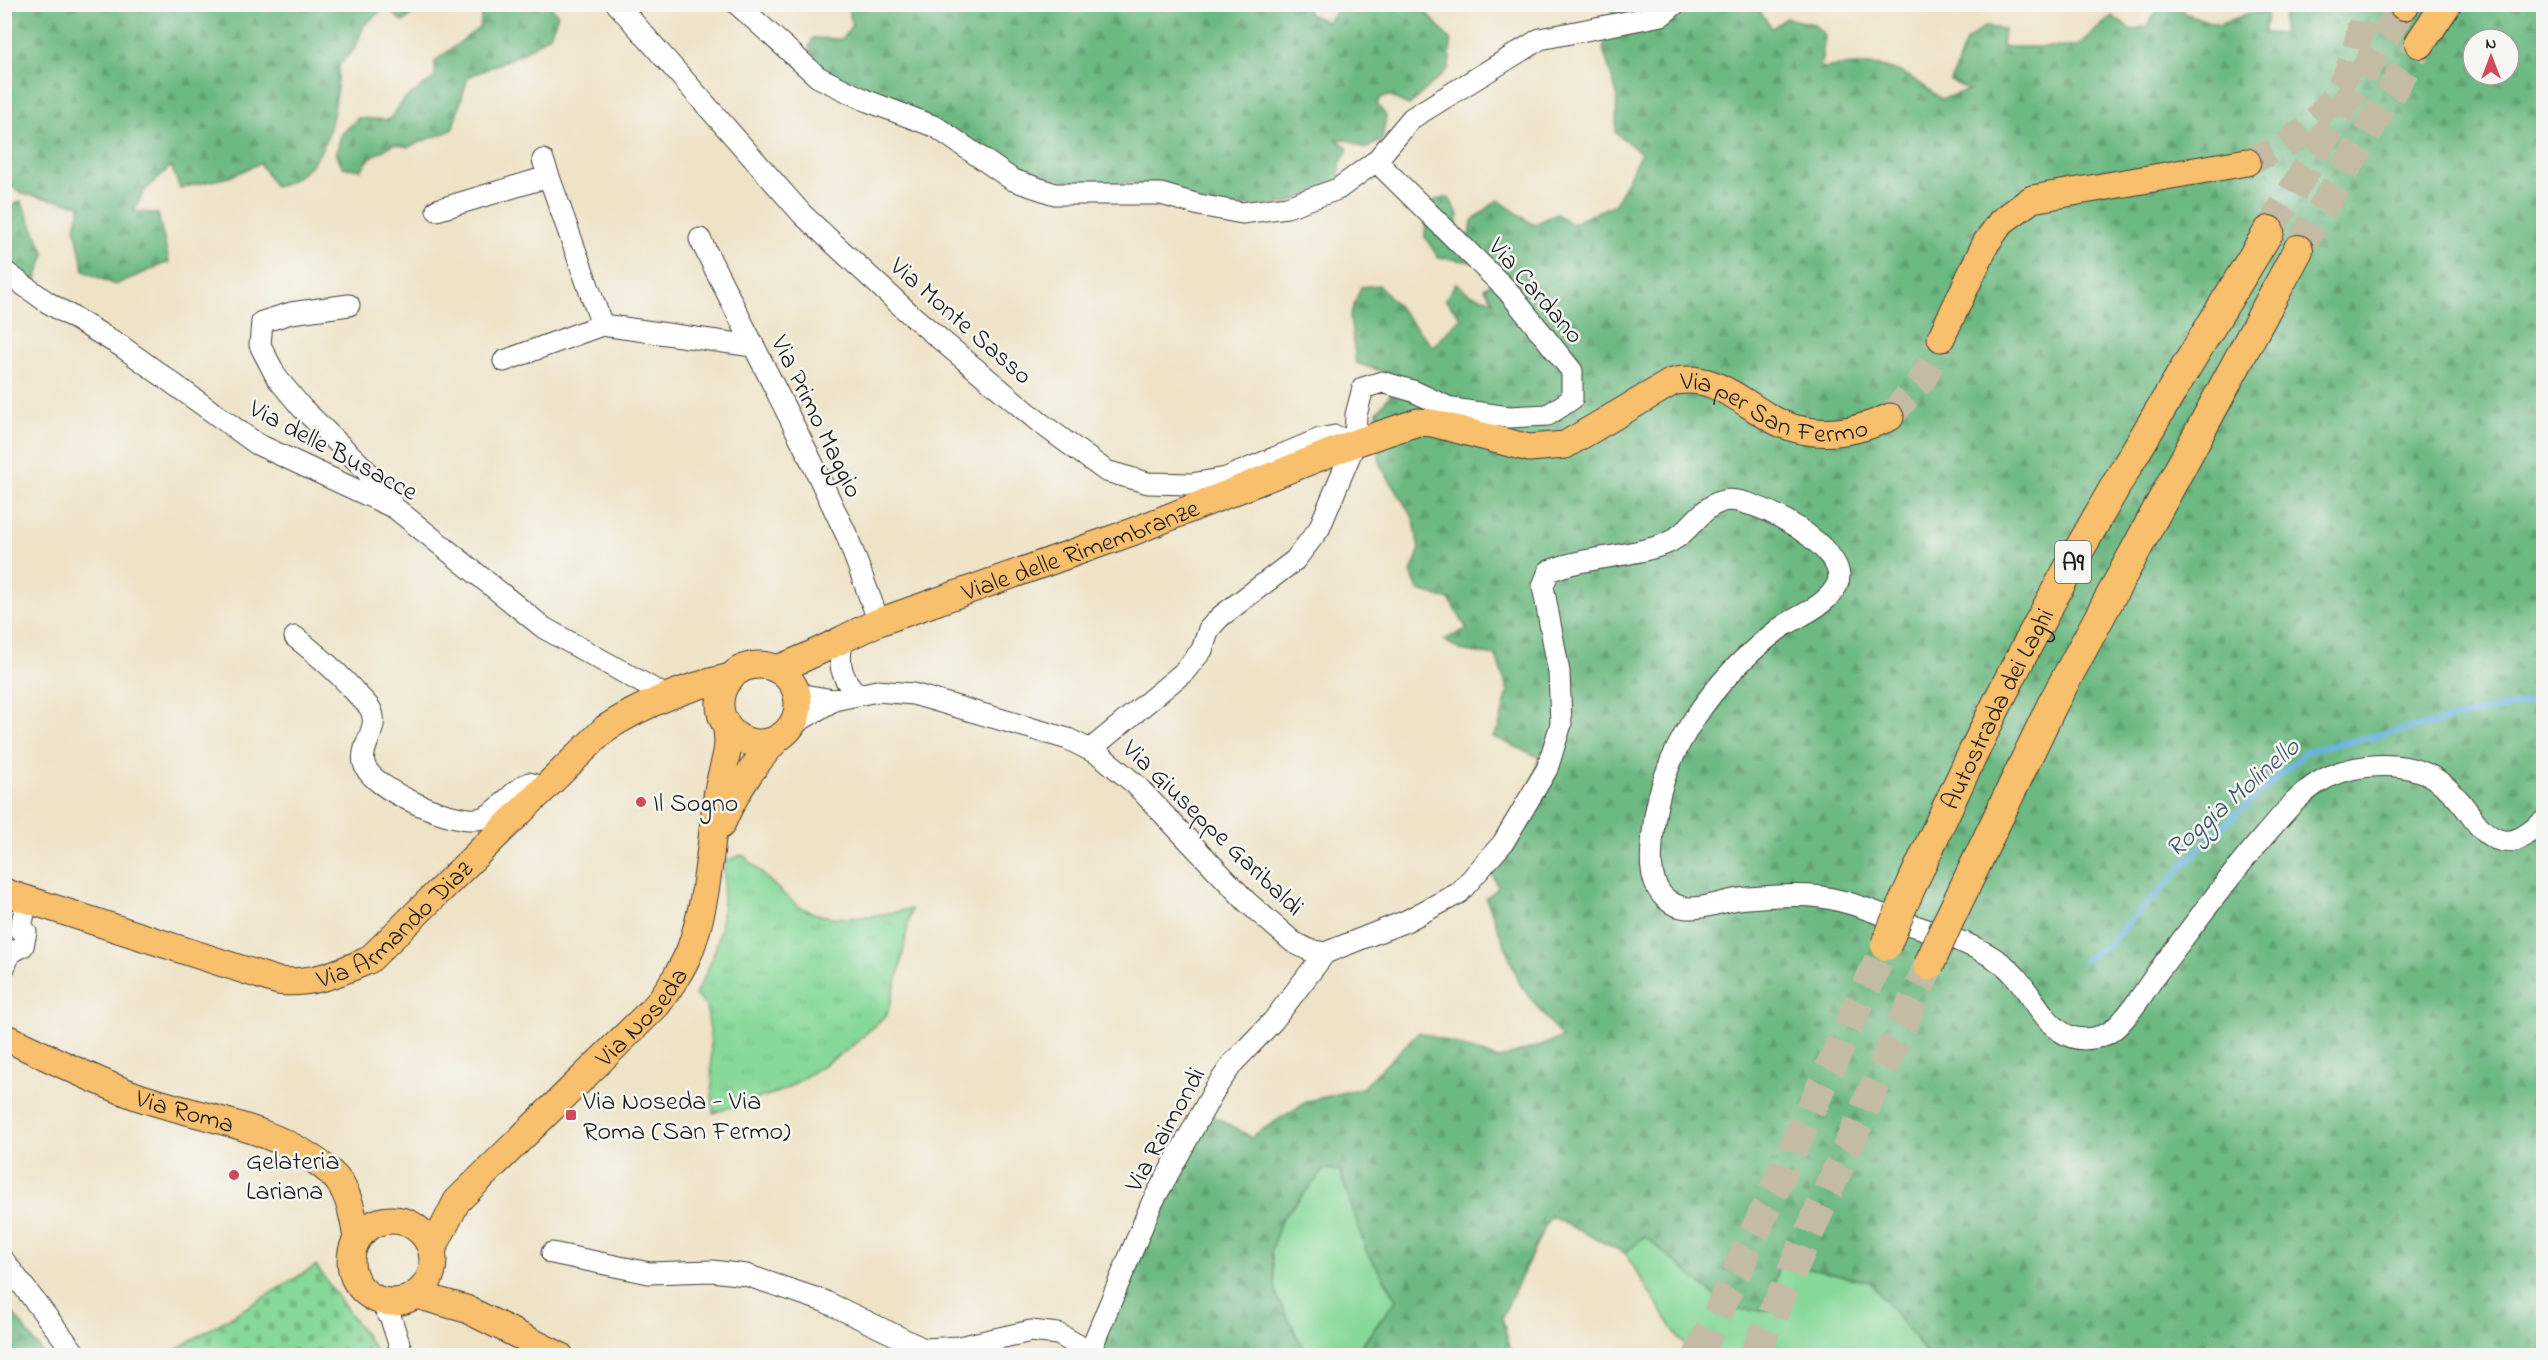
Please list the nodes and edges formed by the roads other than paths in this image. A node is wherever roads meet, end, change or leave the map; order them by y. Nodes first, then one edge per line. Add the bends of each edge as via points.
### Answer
1 (617, 4) edge
2 (737, 4) edge
3 (1675, 4) edge
4 (2446, 4) edge
5 (2420, 43) tunnel mouth
6 (1376, 161) junction
7 (2247, 162) tunnel mouth
8 (437, 210) dead end
9 (2269, 231) tunnel mouth
10 (700, 239) dead end
11 (2298, 250) tunnel mouth
12 (4, 271) edge
13 (349, 305) dead end
14 (602, 325) junction
15 (1941, 338) tunnel mouth
16 (753, 346) junction
17 (504, 361) dead end
18 (1890, 417) tunnel mouth
19 (1356, 443) junction
20 (395, 508) junction
21 (879, 622) junction
22 (295, 637) dead end
23 (843, 637) junction
24 (731, 677) junction
25 (789, 682) junction
26 (856, 693) junction
27 (666, 696) junction
28 (834, 700) junction
29 (725, 722) junction
30 (784, 732) junction
31 (1091, 749) junction
32 (544, 788) junction
33 (2544, 820) edge
34 (713, 846) junction
35 (4, 893) edge
36 (1886, 945) tunnel mouth
37 (1325, 953) junction
38 (1929, 965) tunnel mouth
39 (4, 968) edge
40 (4, 1038) edge
41 (457, 1201) junction
42 (403, 1222) junction
43 (357, 1238) junction
44 (552, 1253) dead end
45 (433, 1258) junction
46 (4, 1261) edge
47 (417, 1295) junction
48 (380, 1300) junction
49 (466, 1309) junction
50 (1089, 1354) edge
51 (77, 1356) edge
52 (404, 1356) edge
53 (560, 1356) edge

1 - 19 street, Via Monte Sasso via 804,215 910,314 1039,422 1106,471 1148,483 1191,484 1226,478 1320,439 1335,436
2 - 6 street via 818,77 936,127 1013,180 1055,194 1161,194 1242,213 1287,207 1338,189
3 - 6 street via 1662,15 1540,39 1412,118
4 - 5 highway
6 - 19 street, Via Cardano via 1507,290 1572,372 1572,399 1548,415 1509,417 1452,409 1382,382 1363,388 1356,415
7 - 15 main road via 2032,199 2001,222 1986,243
8 - 14 street via 545,168
9 - 36 highway, Autostrada dei Laghi / A9, bridge via 2168,395 2074,560 2000,698
10 - 16 street, Via Primo Maggio
11 - 38 highway, Autostrada dei Laghi / A9, bridge via 2053,703
12 - 20 street, Via delle Busacce via 121,346 257,444
13 - 20 street via 291,313 262,322 260,345 277,378 365,469
14 - 16 street
14 - 17 street
16 - 21 street, Via Primo Maggio via 842,526
18 - 19 main road, Via per San Fermo via 1862,430 1822,434 1782,424 1724,389 1683,380 1672,382 1565,445 1529,448 1418,422
19 - 21 main road, Viale delle Rimembranze via 1132,532
19 - 31 street, Via Cardano via 1318,529 1295,560 1220,617 1209,629 1202,650 1184,672
20 - 27 street, Via delle Busacce via 544,628
21 - 23 main road, Viale delle Rimembranze
22 - 32 street via 332,665 371,710 372,733 363,761 368,774 410,801 472,821 493,814 518,788 529,783
23 - 25 main road, Viale delle Rimembranze via 805,660
23 - 26 street via 840,670
24 - 25 main road via 748,666 763,665
24 - 27 main road, Via Armando Diaz
24 - 29 main road via 721,694
25 - 28 street, Via Giuseppe Garibaldi
25 - 30 main road via 798,712
26 - 28 street, Via Giuseppe Garibaldi
26 - 31 street, Via Giuseppe Garibaldi via 913,694
27 - 32 main road, Via Armando Diaz via 635,709 606,728
28 - 30 street, Via Giuseppe Garibaldi
29 - 30 main road via 746,741 763,743
29 - 34 main road, Via Noseda via 729,743 717,795
30 - 34 main road, Via Noseda via 754,764 731,801
31 - 37 street, Via Giuseppe Garibaldi via 1135,784 1247,902 1293,942
32 - 35 main road, Via Armando Diaz via 369,960 323,979 299,984 278,981
33 - 37 street via 2512,842 2496,840 2441,783 2422,772 2367,766 2339,772 2315,784 2287,810 2232,873 2108,1035 2086,1038 2064,1036 2046,1020 2024,985 2006,966 1979,948 1852,905 1820,897 1742,898 1688,909 1674,905 1654,882 1651,859 1655,803 1670,762 1699,712 1735,667 1782,627 1818,605 1839,580 1830,554 1810,536 1760,508 1720,501 1668,544 1568,563 1549,571 1543,586 1562,702 1557,744 1539,782 1503,843 1459,893 1406,921
34 - 41 main road, Via Noseda via 690,951 657,1005
35 - 39 street via 27,902 20,930 26,932 23,946 10,953
37 - 50 street, Via Raimondi via 1211,1095 1152,1203
40 - 43 main road, Via Roma via 136,1095 247,1129 309,1157 330,1172 344,1189
41 - 42 main road, Via Noseda
41 - 45 main road, Via Noseda
42 - 43 main road via 378,1222
42 - 45 main road via 420,1230
43 - 48 main road via 352,1250 354,1275 367,1294
44 - 50 street via 649,1273 712,1271 746,1275 824,1301 924,1349 959,1347 1032,1331 1058,1334
45 - 47 main road via 431,1275
45 - 49 main road
46 - 51 street
47 - 48 main road via 393,1302
47 - 49 main road
48 - 52 street
49 - 53 main road

